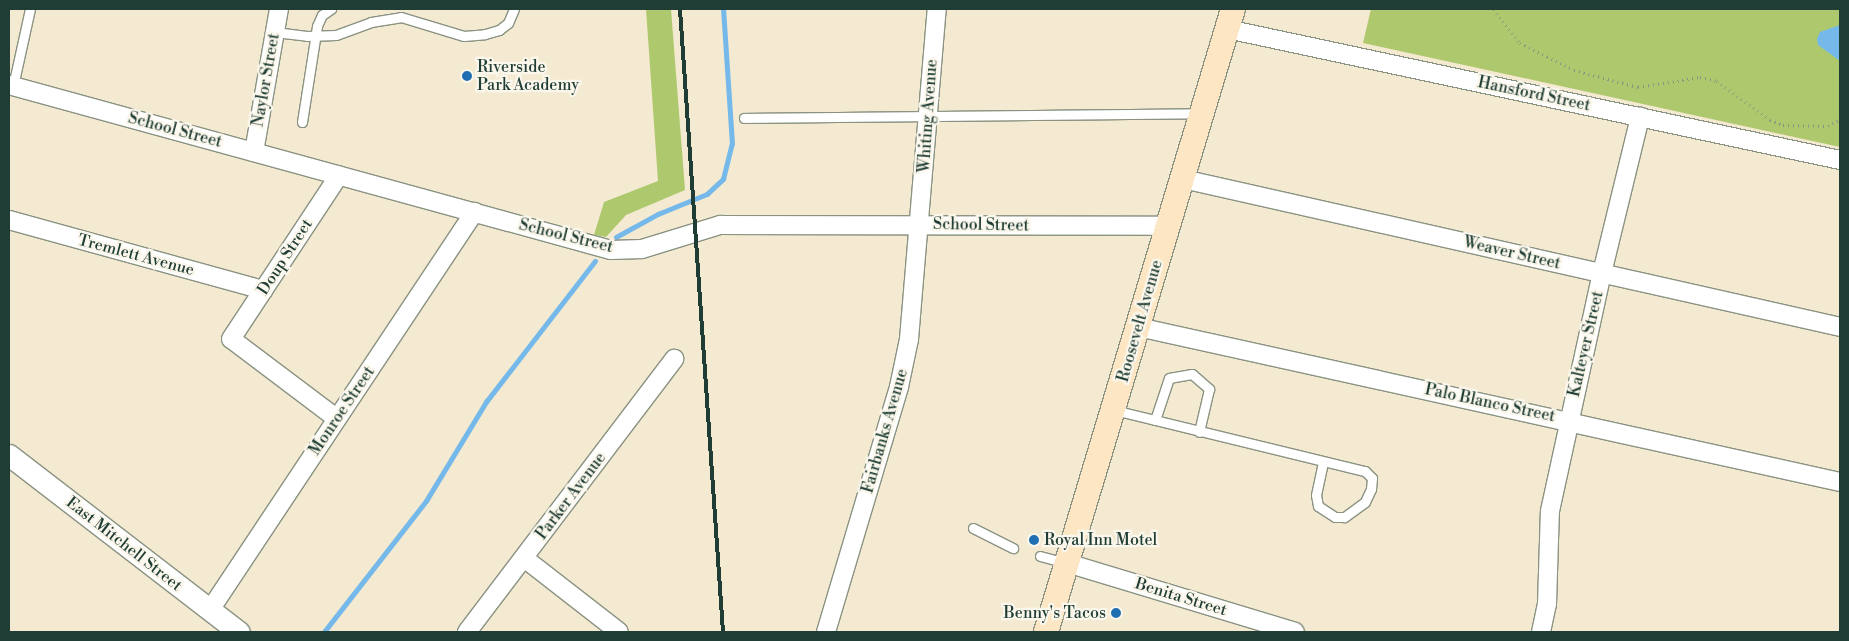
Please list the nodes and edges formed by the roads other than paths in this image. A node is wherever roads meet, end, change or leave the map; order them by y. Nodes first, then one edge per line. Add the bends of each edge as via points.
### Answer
1 (30, 9) edge
2 (279, 9) edge
3 (331, 9) edge
4 (514, 9) edge
5 (937, 9) edge
6 (1230, 19) edge
7 (275, 32) junction
8 (314, 36) junction
9 (11, 86) edge
10 (1202, 113) junction
11 (928, 115) junction
12 (1640, 117) junction
13 (744, 118) dead end
14 (302, 122) dead end
15 (254, 152) junction
16 (1840, 160) edge
17 (339, 175) junction
18 (1183, 179) junction
19 (474, 212) junction
20 (9, 220) edge
21 (920, 224) junction
22 (1168, 226) junction
23 (1602, 273) junction
24 (264, 290) junction
25 (1138, 327) junction
26 (1840, 328) edge
27 (674, 359) dead end
28 (1114, 410) junction
29 (336, 418) junction
30 (1155, 420) junction
31 (1568, 420) junction
32 (1199, 432) junction
33 (9, 455) edge
34 (1323, 463) junction
35 (1840, 482) edge
36 (973, 528) dead end
37 (1013, 548) dead end
38 (1040, 556) dead end
39 (524, 558) junction
40 (1067, 563) junction
41 (210, 610) junction
42 (239, 632) edge
43 (467, 632) edge
44 (619, 632) edge
45 (826, 632) edge
46 (1046, 632) edge
47 (1295, 632) edge
48 (1541, 632) edge

1 - 9 lane
2 - 7 street, Naylor Street
3 - 8 lane via 322,15
4 - 8 lane via 508,23 499,30 484,34 464,36 401,17 371,22 336,35
5 - 11 street, Whiting Avenue
6 - 10 main road, Roosevelt Avenue
6 - 12 street, Hansford Street
7 - 8 lane
7 - 15 street, Naylor Street
8 - 14 lane
9 - 15 street, School Street
10 - 11 lane
10 - 18 main road, Roosevelt Avenue
11 - 13 lane
11 - 21 street, Whiting Avenue
12 - 16 street, Hansford Street
12 - 23 street, Kalteyer Street
15 - 17 street, School Street
17 - 19 street, School Street
17 - 24 street, Doup Street
18 - 22 main road, Roosevelt Avenue
18 - 23 street, Weaver Street
19 - 21 street, School Street via 625,251 642,249 720,225
19 - 29 street, Monroe Street
20 - 24 street, Tremlett Avenue
21 - 22 street, School Street
21 - 45 street, Fairbanks Avenue via 909,339 899,387
22 - 25 main road, Roosevelt Avenue
23 - 26 street, Weaver Street
23 - 31 street, Kalteyer Street
24 - 29 street, Doup Street via 230,339
25 - 28 main road, Roosevelt Avenue
25 - 31 street, Palo Blanco Street
27 - 39 street, Parker Avenue
28 - 30 lane
28 - 40 main road, Roosevelt Avenue
29 - 41 street, Monroe Street
30 - 32 lane
30 - 32 lane via 1169,378 1192,374 1208,389
31 - 35 street, Palo Blanco Street
31 - 48 street, Kalteyer Street via 1550,518 1547,604
32 - 34 lane
33 - 41 street, East Mitchell Street
34 - 34 lane via 1354,466 1372,478 1365,502 1344,517 1335,517 1318,506 1316,495
36 - 37 lane
38 - 40 lane
39 - 43 street, Parker Avenue
39 - 44 street
40 - 46 main road, Roosevelt Avenue
40 - 47 street, Benita Street
41 - 42 street, East Mitchell Street

